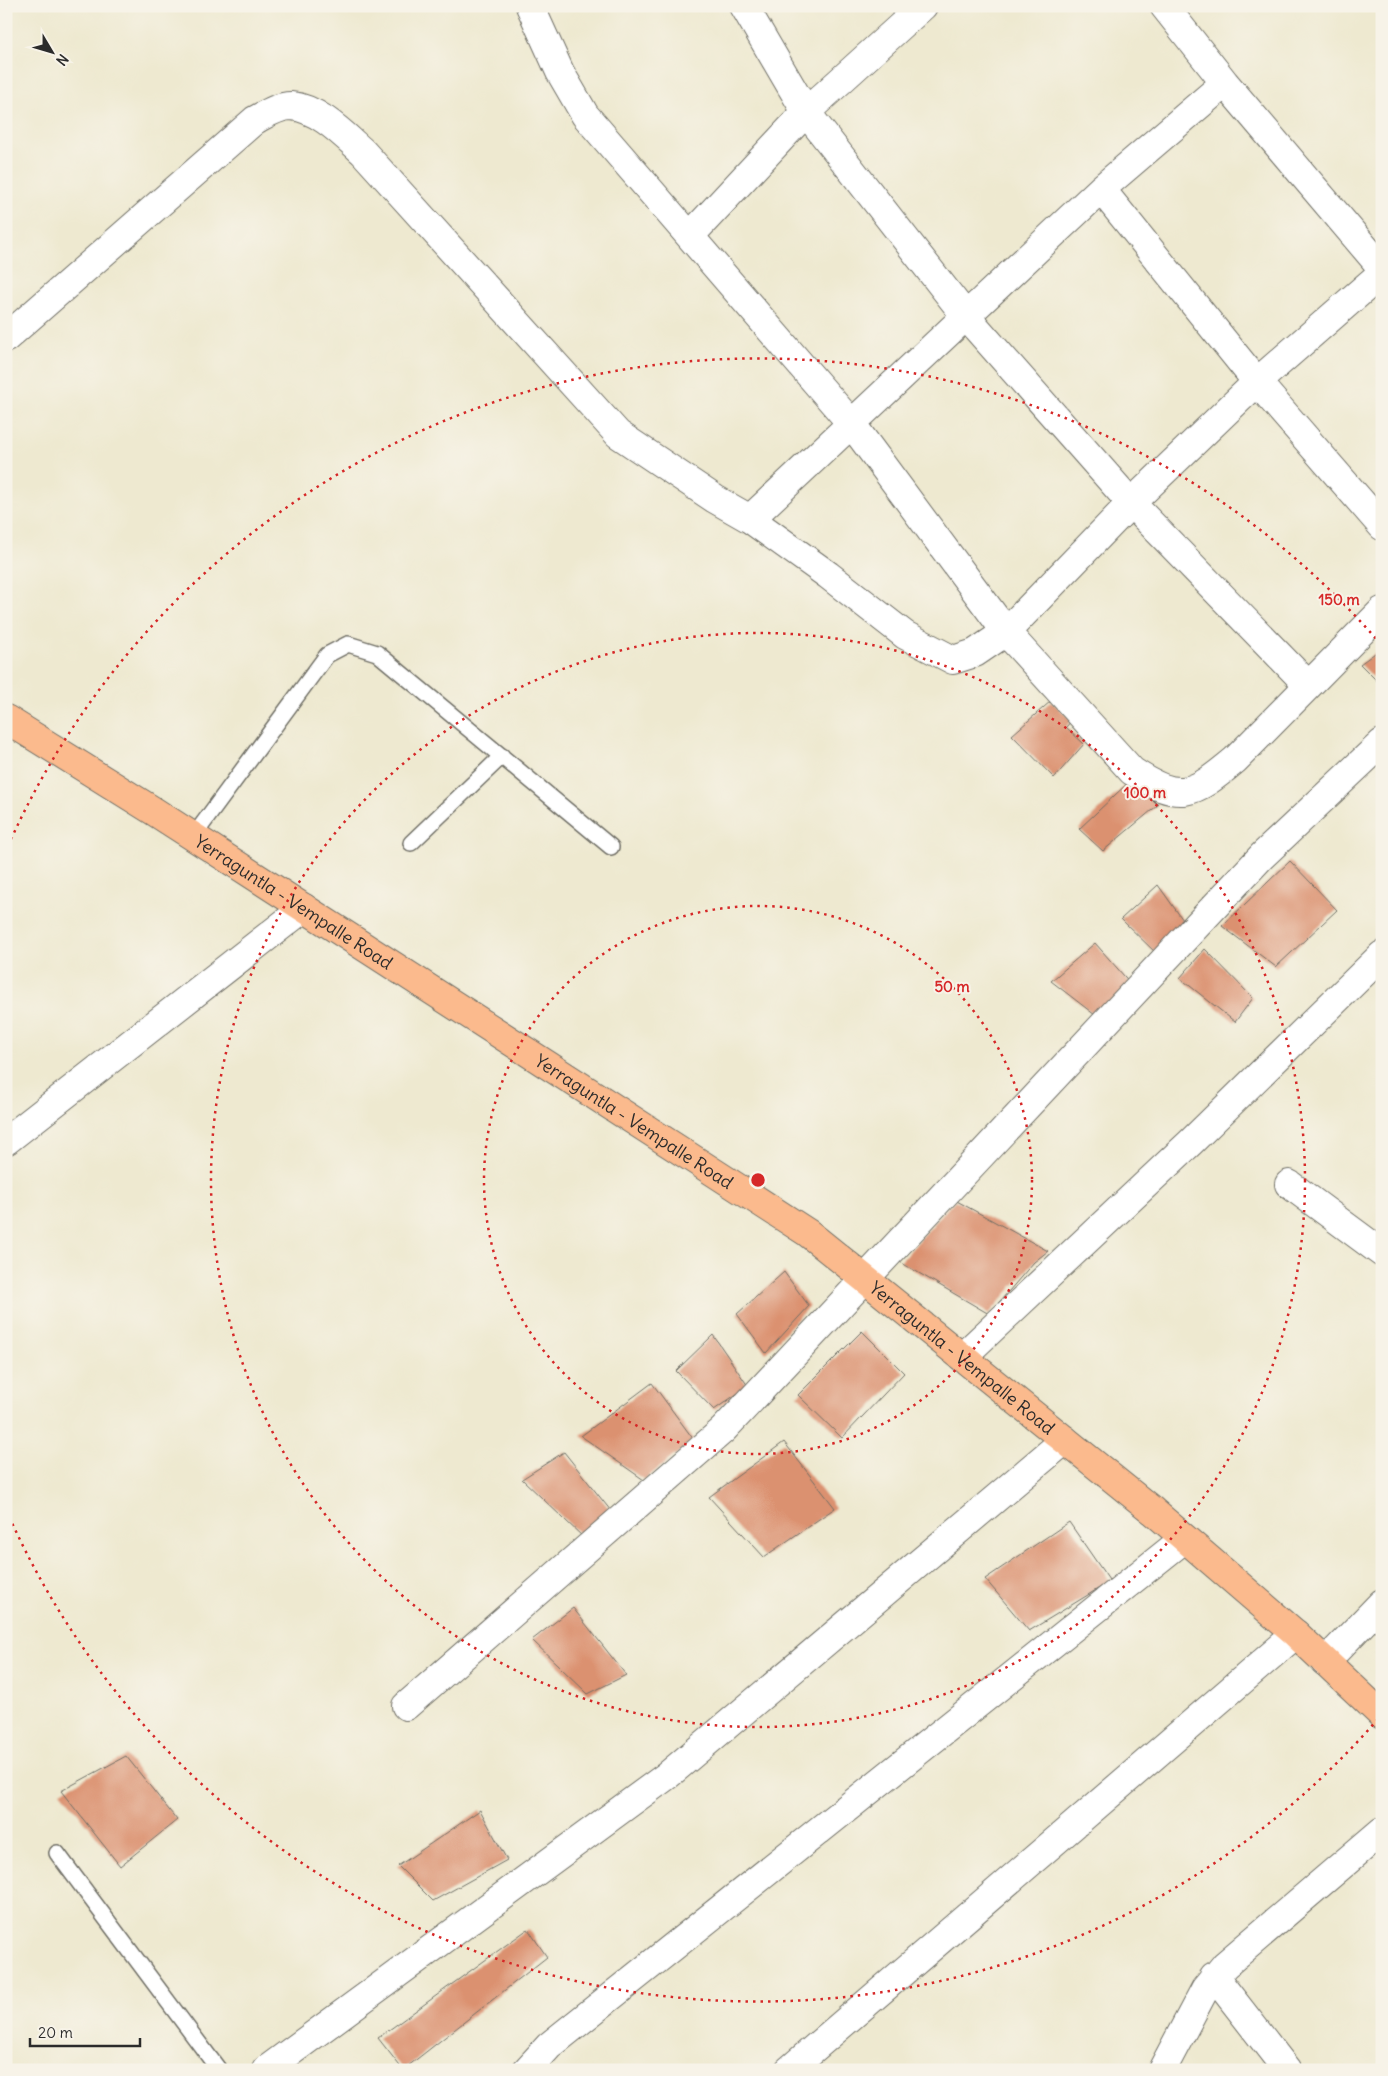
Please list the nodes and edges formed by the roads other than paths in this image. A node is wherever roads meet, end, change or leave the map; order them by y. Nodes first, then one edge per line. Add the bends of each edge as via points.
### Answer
1 (530, 6) edge
2 (744, 6) edge
3 (922, 6) edge
4 (1164, 6) edge
5 (1225, 83) junction
6 (806, 112) junction
7 (1101, 189) junction
8 (690, 236) junction
9 (1382, 268) edge
10 (1382, 273) edge
11 (965, 315) junction
12 (6, 338) edge
13 (1257, 382) junction
14 (851, 423) junction
15 (1131, 503) junction
16 (750, 519) junction
17 (1382, 526) edge
18 (1382, 611) edge
19 (1006, 632) junction
20 (1308, 685) junction
21 (6, 719) edge
22 (1382, 744) edge
23 (502, 756) junction
24 (193, 837) junction
25 (412, 843) dead end
26 (611, 846) dead end
27 (304, 908) junction
28 (1382, 955) edge
29 (6, 1141) edge
30 (1289, 1184) dead end
31 (1382, 1253) edge
32 (864, 1279) junction
33 (962, 1357) junction
34 (1065, 1440) junction
35 (1184, 1539) junction
36 (1382, 1604) edge
37 (1296, 1634) junction
38 (1325, 1662) junction
39 (406, 1706) dead end
40 (1382, 1715) edge
41 (1382, 1832) edge
42 (58, 1853) dead end
43 (1214, 1976) junction
44 (219, 2070) edge
45 (266, 2070) edge
46 (527, 2070) edge
47 (789, 2070) edge
48 (1162, 2070) edge
49 (1287, 2070) edge

1 - 8 street via 560,72 585,115
2 - 6 street
3 - 6 street
4 - 5 street
5 - 7 street
5 - 9 street
6 - 8 street
6 - 11 street
7 - 11 street
7 - 13 street
8 - 14 street
10 - 13 street
11 - 14 street
11 - 15 street
12 - 16 street via 255,120 272,110 291,106 328,122 362,152 618,434
13 - 15 street
13 - 17 street
14 - 16 street
14 - 19 street
15 - 19 street
15 - 20 street
16 - 19 street via 905,635 953,660 975,652
18 - 20 street
19 - 20 street via 1132,771 1171,792 1192,789 1214,778
21 - 24 highway, Yerraguntla - Vempalle Road
22 - 32 street via 1262,856
23 - 24 lane via 377,653 348,644 327,654
23 - 25 lane
23 - 26 lane
24 - 27 highway, Yerraguntla - Vempalle Road
27 - 29 street
27 - 32 highway, Yerraguntla - Vempalle Road via 808,1233
28 - 33 street via 1191,1142
30 - 31 street
32 - 33 highway, Yerraguntla - Vempalle Road
32 - 39 street via 722,1430
33 - 34 highway, Yerraguntla - Vempalle Road
34 - 35 highway, Yerraguntla - Vempalle Road
34 - 45 street via 668,1775
35 - 37 highway, Yerraguntla - Vempalle Road
35 - 46 street via 550,2046
36 - 38 street
37 - 38 highway, Yerraguntla - Vempalle Road
37 - 47 street
38 - 40 highway, Yerraguntla - Vempalle Road
41 - 43 street
42 - 44 lane
43 - 48 street
43 - 49 street

